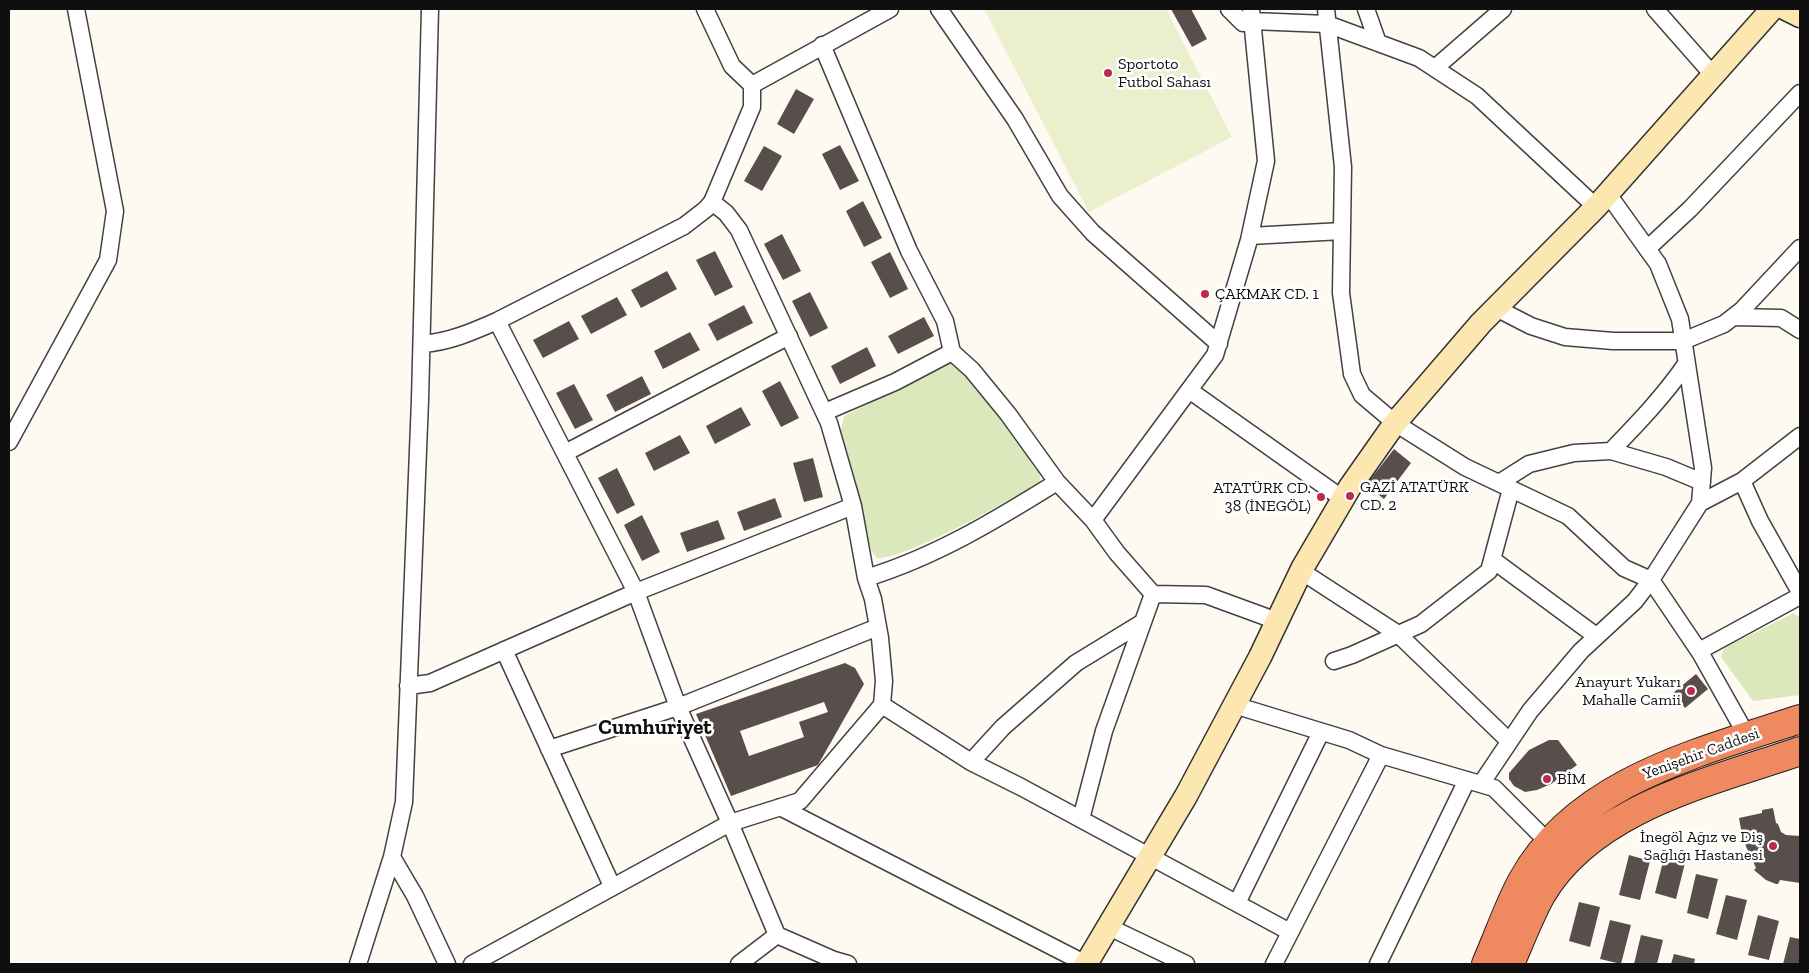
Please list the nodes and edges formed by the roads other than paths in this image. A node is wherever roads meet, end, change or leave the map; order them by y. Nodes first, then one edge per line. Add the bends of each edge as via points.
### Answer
1 (76, 9) edge
2 (430, 9) edge
3 (705, 9) edge
4 (890, 9) edge
5 (938, 9) edge
6 (1229, 9) edge
7 (1503, 9) edge
8 (1655, 9) edge
9 (1786, 9) edge
10 (1369, 10) edge
11 (1763, 12) edge
12 (1252, 15) edge
13 (1800, 16) edge
14 (1326, 17) edge
15 (1378, 43) junction
16 (822, 46) junction
17 (1435, 68) junction
18 (1713, 75) junction
19 (752, 85) junction
20 (1800, 93) edge
21 (1602, 200) junction
22 (712, 202) junction
23 (1342, 231) junction
24 (1250, 236) junction
25 (1800, 248) edge
26 (1647, 249) junction
27 (1496, 308) junction
28 (1734, 317) junction
29 (497, 321) junction
30 (1800, 330) edge
31 (789, 336) junction
32 (1683, 341) junction
33 (422, 344) junction
34 (1218, 344) junction
35 (952, 352) junction
36 (1686, 364) junction
37 (1189, 390) junction
38 (825, 412) junction
39 (1395, 423) junction
40 (1800, 436) edge
41 (9, 442) edge
42 (1611, 451) junction
43 (566, 453) junction
44 (1742, 480) junction
45 (1057, 482) junction
46 (1702, 482) junction
47 (1505, 486) junction
48 (1343, 499) junction
49 (1700, 503) junction
50 (853, 506) junction
51 (1093, 520) junction
52 (1493, 560) junction
53 (1301, 571) junction
54 (866, 578) junction
55 (1651, 580) junction
56 (636, 592) junction
57 (1800, 592) edge
58 (1154, 594) junction
59 (1800, 596) edge
60 (1277, 621) junction
61 (1143, 622) junction
62 (878, 627) junction
63 (1398, 634) junction
64 (1596, 636) junction
65 (504, 650) junction
66 (1699, 651) junction
67 (1334, 661) dead end
68 (408, 686) junction
69 (882, 705) junction
70 (1234, 705) junction
71 (678, 707) junction
72 (1800, 719) edge
73 (1321, 732) junction
74 (1747, 736) junction
75 (1509, 741) junction
76 (549, 749) junction
77 (1800, 751) edge
78 (1381, 755) junction
79 (971, 762) junction
80 (1474, 782) junction
81 (780, 808) junction
82 (1080, 819) junction
83 (730, 823) junction
84 (1549, 843) junction
85 (392, 857) junction
86 (1150, 857) junction
87 (612, 886) junction
88 (1237, 903) junction
89 (1109, 926) junction
90 (1290, 932) junction
91 (777, 936) junction
92 (837, 963) edge
93 (358, 964) edge
94 (447, 964) edge
95 (472, 964) edge
96 (739, 964) edge
97 (1086, 964) edge
98 (1186, 964) edge
99 (1274, 964) edge
100 (1378, 964) edge
101 (1486, 964) edge
102 (1510, 964) edge

1 - 41 street via 116,211 108,260
2 - 33 street
3 - 19 street via 732,66
4 - 16 street
5 - 34 street via 1015,120 1060,196 1093,234
6 - 12 street via 1242,23
7 - 17 street
8 - 18 street
9 - 13 street
10 - 15 street
11 - 18 street
12 - 14 street
12 - 24 street via 1266,161
14 - 15 street
14 - 23 street via 1343,167
15 - 17 street via 1419,58
16 - 19 street
16 - 35 street via 909,251 945,321
17 - 21 street via 1477,96
18 - 21 street
19 - 22 street via 752,107
20 - 26 street via 1690,209
21 - 26 street
21 - 27 street
22 - 29 street via 684,226
22 - 31 street via 739,230
23 - 24 street
23 - 39 street via 1341,293 1352,374 1362,395
24 - 34 street
25 - 28 street
26 - 32 street via 1658,264 1680,319
27 - 32 street via 1531,326 1565,337
27 - 39 street
28 - 30 street via 1782,318
28 - 32 street
29 - 33 street via 470,333
29 - 43 street
31 - 38 street
31 - 43 street
32 - 36 street
33 - 68 street
34 - 37 street via 1216,355
35 - 38 street via 895,382
35 - 45 street via 972,370 1002,407
36 - 42 street via 1671,387
36 - 46 street via 1704,468
37 - 48 street
37 - 51 street
38 - 50 street
39 - 47 street via 1465,467
39 - 48 street
40 - 44 street
42 - 46 street
42 - 47 street via 1574,453 1530,464
43 - 56 street
44 - 49 street
44 - 57 street via 1760,521
45 - 51 street
45 - 54 street via 982,528 902,567
46 - 49 street
47 - 52 street
47 - 55 street via 1568,516 1624,568
48 - 53 street
49 - 55 street
50 - 54 street
50 - 56 street
51 - 58 street
52 - 63 street via 1489,571 1421,624
52 - 64 street
53 - 60 street
53 - 63 street
54 - 62 street
55 - 64 street via 1635,601
55 - 66 street
56 - 65 street
56 - 71 street
58 - 60 street via 1206,596
58 - 61 street
59 - 66 street
60 - 70 street
61 - 79 street via 1076,663 1003,727
61 - 82 street via 1104,731
62 - 69 street via 884,681
62 - 71 street
63 - 67 street
63 - 75 street
64 - 75 street via 1530,710
65 - 68 street via 430,683
65 - 76 street
66 - 74 street
68 - 85 street via 404,802
69 - 79 street
69 - 81 street via 800,801
70 - 73 street
70 - 86 street
71 - 76 street
71 - 83 street
72 - 74 highway, Yenişehir Caddesi
73 - 78 street via 1349,740
73 - 88 street
74 - 84 highway, Yenişehir Caddesi via 1648,772 1577,817
75 - 80 street
76 - 87 street
77 - 102 highway, Yenişehir Caddesi via 1646,805 1613,824 1559,870 1542,894
78 - 80 street
78 - 90 street
79 - 82 street
80 - 84 street via 1494,788
80 - 100 street
81 - 83 street
81 - 97 street
82 - 86 street
83 - 87 street
83 - 91 street
84 - 101 highway, Yenişehir Caddesi via 1522,880
85 - 93 street
85 - 94 street via 415,896
86 - 88 street
86 - 89 street
87 - 95 street
88 - 90 street
89 - 97 street
89 - 98 street
90 - 99 street
91 - 92 street
91 - 96 street

